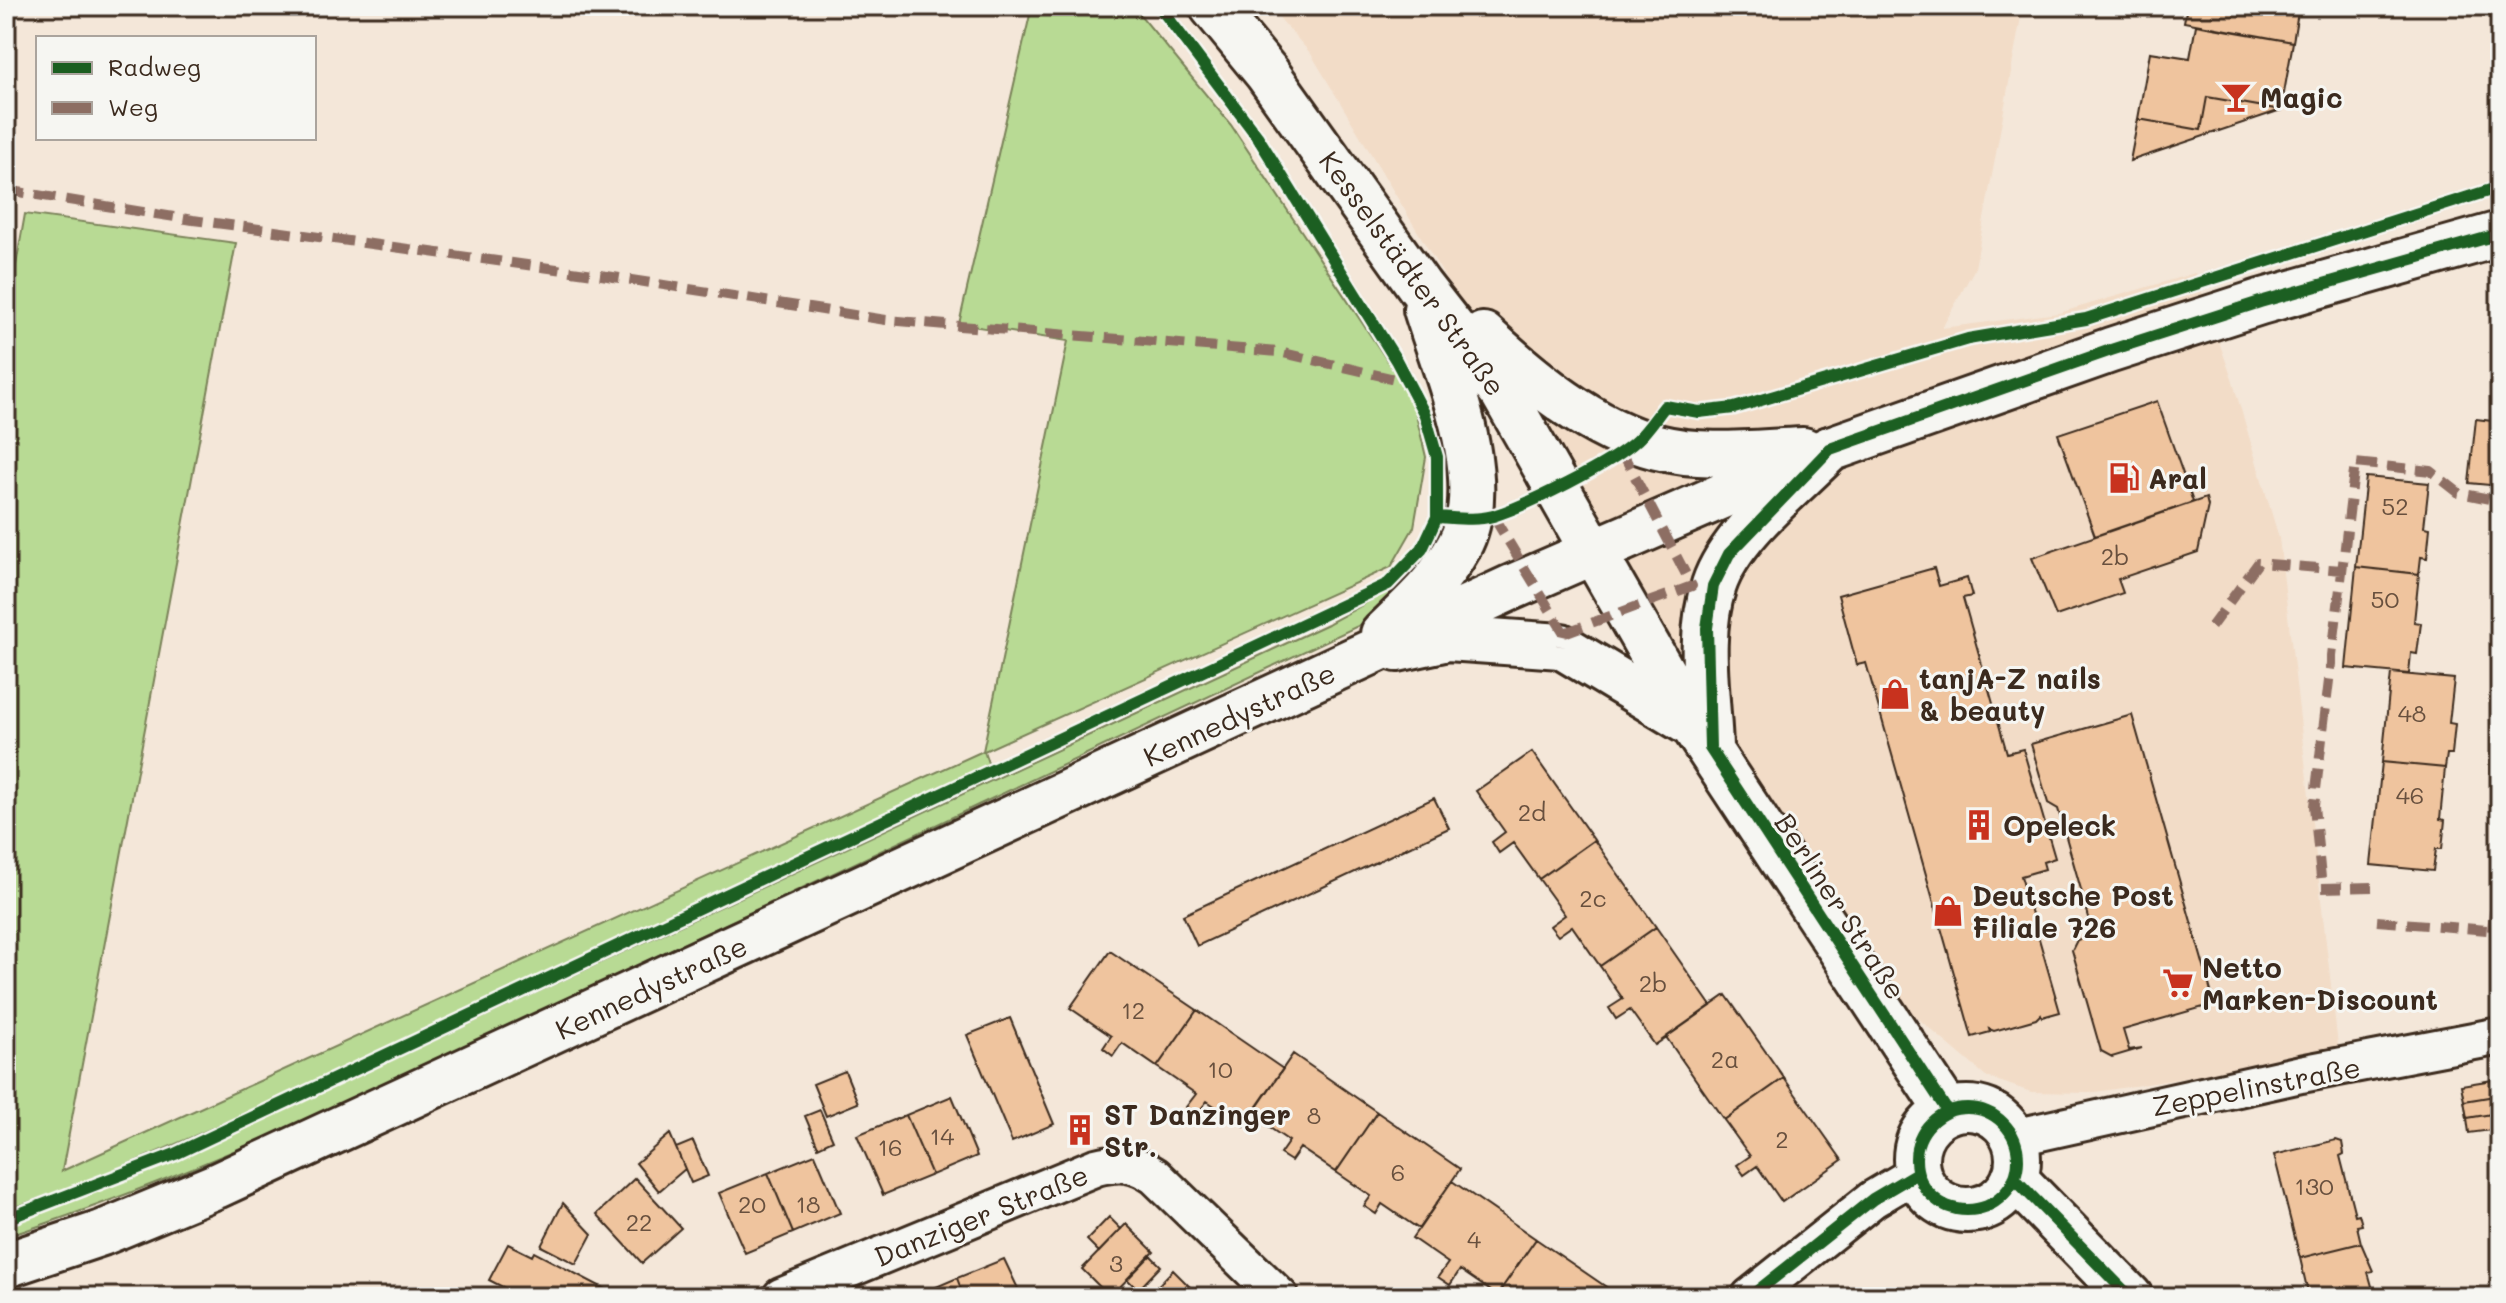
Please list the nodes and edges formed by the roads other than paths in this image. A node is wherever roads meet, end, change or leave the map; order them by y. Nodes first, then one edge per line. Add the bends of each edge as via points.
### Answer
1 (1212, 6) edge
2 (2500, 234) edge
3 (1408, 271) junction
4 (1830, 449) junction
5 (1594, 553) junction
6 (1358, 658) junction
7 (1702, 738) junction
8 (2500, 1036) edge
9 (1948, 1112) junction
10 (2014, 1158) junction
11 (1917, 1173) junction
12 (6, 1265) edge
13 (781, 1297) edge
14 (1280, 1297) edge
15 (1750, 1297) edge
16 (2130, 1297) edge

1 - 3 main road, Kesselstädter Straße via 1267,73
2 - 4 main road, Kennedystraße via 2260,302
3 - 4 main road via 1525,374 1584,414 1638,440 1696,453
3 - 5 main road, Kesselstädter Straße via 1503,393
3 - 6 main road via 1462,430 1472,481 1470,519 1444,571
4 - 5 main road, Kennedystraße
4 - 7 main road via 1729,554 1713,586
5 - 6 main road, Kennedystraße
5 - 7 main road, Berliner Straße
6 - 7 main road via 1448,638 1561,646
6 - 12 main road, Kennedystraße via 216,1186
7 - 9 main road, Berliner Straße
8 - 10 street, Zeppelinstraße via 2301,1074
9 - 10 main road via 1974,1108 1997,1118
9 - 11 main road via 1923,1134
10 - 11 main road via 2005,1192 1993,1202 1961,1209 1932,1196
10 - 16 main road
11 - 15 street via 1873,1199
13 - 14 street, Danziger Straße via 1116,1162 1138,1165 1155,1176

